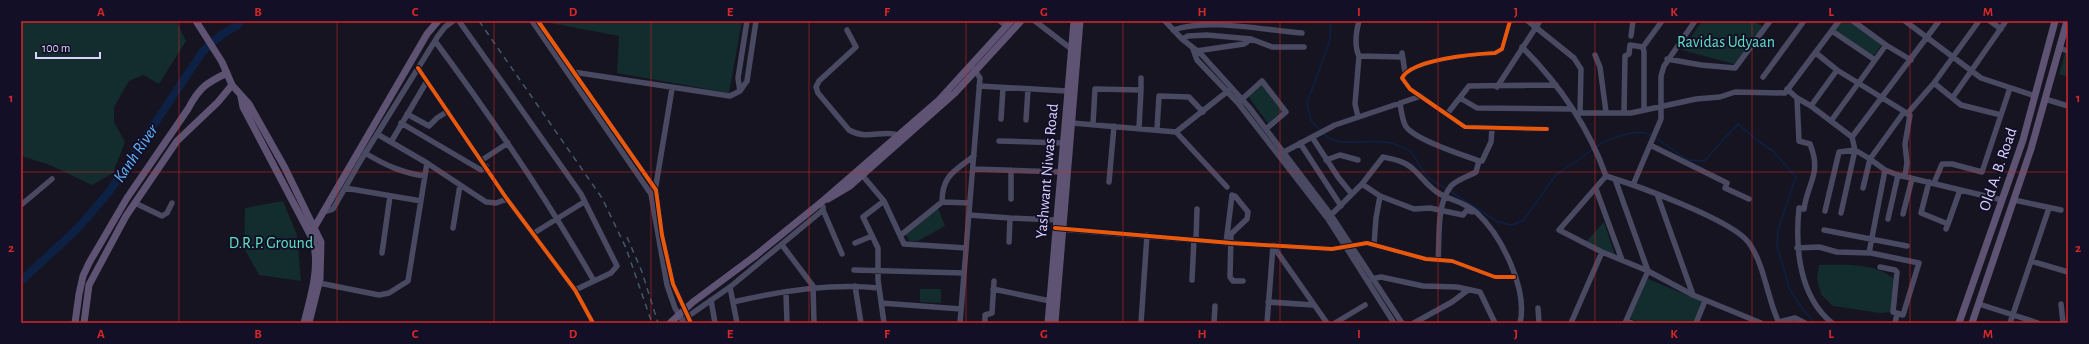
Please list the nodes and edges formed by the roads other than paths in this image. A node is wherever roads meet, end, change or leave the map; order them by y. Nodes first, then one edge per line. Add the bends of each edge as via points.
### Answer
1 (196, 21) edge
2 (438, 21) edge
3 (453, 21) edge
4 (459, 21) edge
5 (532, 21) edge
6 (538, 21) edge
7 (747, 21) edge
8 (756, 21) edge
9 (1000, 21) edge
10 (1021, 21) edge
11 (1035, 21) edge
12 (1074, 21) edge
13 (1080, 21) edge
14 (1165, 21) edge
15 (1357, 21) edge
16 (1510, 21) edge
17 (1528, 21) edge
18 (1633, 21) edge
19 (1662, 21) edge
20 (1695, 21) edge
21 (1804, 21) edge
22 (1839, 21) edge
23 (1853, 21) edge
24 (1905, 21) edge
25 (1939, 21) edge
26 (1979, 21) edge
27 (1990, 21) edge
28 (2006, 21) edge
29 (2055, 21) edge
30 (2067, 21) edge
31 (1767, 22) edge
32 (1538, 23) edge
33 (1008, 24) edge
34 (2000, 29) junction
35 (848, 30) dead end
36 (1173, 30) junction
37 (1832, 30) junction
38 (1302, 33) dead end
39 (1631, 36) dead end
40 (1928, 37) junction
41 (1251, 39) junction
42 (1182, 40) junction
43 (435, 41) junction
44 (1886, 45) junction
45 (1304, 47) dead end
46 (1522, 47) junction
47 (1643, 47) junction
48 (2059, 48) junction
49 (1194, 50) junction
50 (2068, 51) edge
51 (1074, 52) junction
52 (1816, 53) junction
53 (1596, 55) dead end
54 (1359, 56) junction
55 (1954, 57) junction
56 (1668, 59) junction
57 (1875, 60) junction
58 (1911, 60) junction
59 (418, 68) junction
60 (973, 69) junction
61 (1837, 70) junction
62 (1972, 71) junction
63 (571, 72) junction
64 (1405, 72) junction
65 (227, 73) junction
66 (1763, 77) dead end
67 (1141, 78) dead end
68 (427, 81) junction
69 (1858, 83) junction
70 (1934, 83) junction
71 (232, 85) junction
72 (1556, 85) junction
73 (979, 86) junction
74 (1497, 87) junction
75 (1004, 88) junction
76 (1788, 88) junction
77 (2010, 88) junction
78 (672, 89) junction
79 (1028, 89) junction
80 (1141, 90) junction
81 (740, 91) junction
82 (1067, 91) junction
83 (1228, 91) junction
84 (1421, 96) junction
85 (2035, 96) junction
86 (1881, 97) junction
87 (1953, 97) junction
88 (1460, 98) junction
89 (1797, 98) junction
90 (2045, 99) junction
91 (1240, 101) junction
92 (1400, 104) junction
93 (1661, 106) junction
94 (1811, 106) junction
95 (2068, 106) edge
96 (1572, 109) junction
97 (1644, 109) junction
98 (448, 111) junction
99 (1203, 112) junction
100 (1606, 112) junction
101 (1624, 112) junction
102 (1905, 113) junction
103 (407, 114) junction
104 (1447, 114) junction
105 (1577, 114) junction
106 (2001, 116) junction
107 (1358, 117) junction
108 (1001, 119) dead end
109 (1026, 120) dead end
110 (1830, 121) junction
111 (401, 123) junction
112 (1072, 123) junction
113 (1093, 124) junction
114 (1114, 126) junction
115 (1139, 128) junction
116 (1266, 128) junction
117 (1157, 129) junction
118 (1492, 129) junction
119 (1547, 129) dead end
120 (1176, 132) junction
121 (377, 134) junction
122 (904, 134) junction
123 (1312, 137) junction
124 (1852, 137) junction
125 (999, 141) dead end
126 (391, 142) junction
127 (508, 143) junction
128 (1063, 143) junction
129 (1300, 144) junction
130 (1651, 144) junction
131 (1855, 150) junction
132 (1284, 152) junction
133 (362, 153) junction
134 (974, 156) junction
135 (1278, 156) junction
136 (1870, 159) junction
137 (482, 160) junction
138 (1326, 160) junction
139 (1358, 160) dead end
140 (1479, 161) junction
141 (427, 163) junction
142 (486, 166) junction
143 (973, 169) junction
144 (1011, 170) junction
145 (1885, 170) junction
146 (1060, 172) junction
147 (862, 175) junction
148 (1898, 175) junction
149 (425, 176) junction
150 (1606, 176) junction
151 (1905, 176) junction
152 (52, 179) dead end
153 (1615, 179) junction
154 (1912, 179) junction
155 (1109, 182) dead end
156 (1931, 182) junction
157 (1362, 184) junction
158 (460, 185) junction
159 (1633, 185) junction
160 (1227, 187) dead end
161 (345, 188) junction
162 (1863, 188) dead end
163 (1596, 189) junction
164 (1960, 190) junction
165 (654, 192) junction
166 (1351, 193) junction
167 (1447, 194) junction
168 (1657, 194) junction
169 (390, 196) junction
170 (1380, 196) junction
171 (507, 199) junction
172 (1011, 199) dead end
173 (1749, 199) dead end
174 (824, 200) junction
175 (2002, 200) junction
176 (2014, 200) junction
177 (421, 201) junction
178 (884, 201) junction
179 (584, 202) junction
180 (942, 202) junction
181 (135, 203) junction
182 (172, 203) dead end
183 (970, 203) junction
184 (21, 205) edge
185 (1341, 206) junction
186 (2049, 208) junction
187 (1197, 209) dead end
188 (823, 210) junction
189 (2061, 210) dead end
190 (1441, 211) junction
191 (323, 212) junction
192 (1825, 212) dead end
193 (1841, 213) dead end
194 (1478, 214) junction
195 (1903, 214) dead end
196 (969, 215) junction
197 (1330, 217) junction
198 (558, 218) junction
199 (1010, 218) junction
200 (1888, 219) dead end
201 (1056, 220) junction
202 (453, 228) dead end
203 (1059, 228) junction
204 (1824, 230) dead end
205 (312, 231) junction
206 (1229, 233) junction
207 (534, 234) junction
208 (901, 235) junction
209 (1147, 235) junction
210 (872, 236) junction
211 (1871, 238) junction
212 (1195, 240) junction
213 (1009, 242) dead end
214 (855, 243) dead end
215 (1228, 243) junction
216 (782, 245) junction
217 (1374, 245) junction
218 (1273, 246) junction
219 (1349, 246) junction
220 (1907, 246) dead end
221 (966, 248) junction
222 (1797, 248) junction
223 (1602, 252) junction
224 (382, 253) dead end
225 (1869, 253) junction
226 (842, 254) dead end
227 (1438, 259) junction
228 (1622, 260) junction
229 (2031, 261) junction
230 (1880, 267) dead end
231 (854, 270) dead end
232 (878, 271) junction
233 (1648, 271) junction
234 (2068, 272) edge
235 (964, 273) junction
236 (1514, 277) junction
237 (1192, 280) dead end
238 (1371, 280) junction
239 (594, 281) junction
240 (994, 281) dead end
241 (1243, 281) dead end
242 (319, 283) junction
243 (855, 286) junction
244 (730, 287) junction
245 (880, 288) junction
246 (993, 289) junction
247 (576, 290) junction
248 (813, 290) junction
249 (1468, 290) junction
250 (786, 293) junction
251 (1693, 296) junction
252 (711, 300) junction
253 (1050, 301) junction
254 (1705, 301) junction
255 (733, 302) junction
256 (881, 302) junction
257 (1268, 302) junction
258 (1314, 304) junction
259 (1979, 304) junction
260 (2061, 304) dead end
261 (1365, 305) dead end
262 (1215, 306) dead end
263 (961, 308) junction
264 (1538, 308) dead end
265 (1897, 314) junction
266 (689, 316) junction
267 (2012, 316) junction
268 (2064, 319) edge
269 (1748, 320) edge
270 (684, 321) edge
271 (672, 322) edge
272 (1627, 322) edge
273 (1778, 322) edge
274 (75, 323) edge
275 (84, 323) edge
276 (304, 323) edge
277 (309, 323) edge
278 (594, 323) edge
279 (691, 323) edge
280 (715, 323) edge
281 (737, 323) edge
282 (787, 323) edge
283 (814, 323) edge
284 (861, 323) edge
285 (884, 323) edge
286 (960, 323) edge
287 (985, 323) edge
288 (1048, 323) edge
289 (1055, 323) edge
290 (1141, 323) edge
291 (1214, 323) edge
292 (1267, 323) edge
293 (1328, 323) edge
294 (1335, 323) edge
295 (1394, 323) edge
296 (1402, 323) edge
297 (1414, 323) edge
298 (1495, 323) edge
299 (1520, 323) edge
300 (1539, 323) edge
301 (1571, 323) edge
302 (1696, 323) edge
303 (1761, 323) edge
304 (1805, 323) edge
305 (1832, 323) edge
306 (1895, 323) edge
307 (1959, 323) edge
308 (1972, 323) edge
309 (2010, 323) edge
310 (2038, 323) edge

1 - 65 main road
2 - 133 main road via 427,34
3 - 43 street
4 - 179 street via 554,154
5 - 63 street
6 - 63 street
7 - 81 street via 738,78
8 - 81 street via 747,81
9 - 33 street
10 - 60 main road
11 - 51 street
12 - 51 main road, Yashwant Niwas Road
13 - 51 main road, Yashwant Niwas Road
14 - 36 street
15 - 54 street via 1356,50
16 - 64 street via 1502,49 1495,53 1446,59
17 - 32 street
18 - 39 street
19 - 47 street
20 - 56 street
21 - 66 street
22 - 37 street
23 - 44 street
24 - 40 street
25 - 40 street
26 - 55 street
27 - 34 street
28 - 34 street
29 - 85 main road, Old A. B. Road
30 - 48 main road, Old A. B. Road
31 - 56 street via 1735,68
32 - 46 street
32 - 105 street via 1574,58 1581,69
33 - 60 main road
34 - 62 street
35 - 122 street via 856,47 819,81 816,87 818,94 849,130 867,136
36 - 38 street via 1185,26 1221,26
36 - 42 street
37 - 52 street
37 - 57 street
40 - 55 street
40 - 58 street
41 - 42 street via 1196,35
41 - 45 street via 1272,47
41 - 49 street via 1244,44
42 - 49 street
43 - 59 street
43 - 127 street
44 - 57 street
44 - 58 street
46 - 72 street
46 - 74 street
47 - 97 street
47 - 101 street via 1630,44 1625,56
48 - 50 street
48 - 90 main road, Old A. B. Road
49 - 83 street via 1197,60
49 - 91 street
51 - 82 main road, Yashwant Niwas Road
51 - 112 main road, Yashwant Niwas Road
52 - 61 street
52 - 76 street
53 - 100 street
54 - 64 street via 1402,55
54 - 107 street via 1355,104
55 - 62 street
55 - 70 street
56 - 93 street via 1661,76
57 - 69 street
58 - 86 street
59 - 68 street
59 - 121 street
60 - 73 street via 980,78
60 - 122 main road via 956,93
61 - 69 street
61 - 94 street
62 - 77 street via 1981,78
62 - 87 street
63 - 78 street
63 - 165 street
64 - 84 street via 1402,78 1410,89
65 - 71 main road
65 - 274 main road via 207,83 196,95 108,227 83,276
67 - 80 street
68 - 98 street
68 - 103 street
69 - 86 street
69 - 110 street
70 - 87 street
70 - 102 street
71 - 181 main road via 178,140
71 - 205 main road via 241,97 243,106
72 - 74 street
72 - 96 street
73 - 75 street
73 - 134 street
74 - 88 street via 1469,86
75 - 79 street
75 - 108 street
76 - 89 street
76 - 93 street via 1785,93 1735,92 1720,97
77 - 85 street
77 - 106 street
78 - 81 street via 724,96
78 - 165 street
79 - 82 street
79 - 109 street
80 - 113 street via 1095,88
80 - 115 street
82 - 128 main road, Yashwant Niwas Road
83 - 91 street
83 - 99 street
84 - 92 street
84 - 104 street
85 - 175 main road, Old A. B. Road
86 - 102 street
86 - 124 street
87 - 106 street via 1961,105
88 - 96 street via 1477,108
88 - 104 street
89 - 94 street
89 - 222 street via 1799,140 1810,144 1816,168 1806,194 1804,209 1799,208
90 - 95 street
90 - 176 main road, Old A. B. Road
91 - 116 street
91 - 116 street via 1262,81 1286,112
91 - 135 street
92 - 107 street
92 - 140 street via 1405,125 1418,136
93 - 97 street
93 - 130 street via 1661,119
94 - 110 street
96 - 105 street
97 - 101 street
98 - 103 street via 429,126
98 - 137 street
99 - 117 street via 1189,97 1159,96
99 - 120 street
100 - 101 street
100 - 105 street
102 - 136 street
102 - 151 street via 1910,115 1905,144
103 - 111 street
104 - 118 street via 1465,127
105 - 150 street via 1599,156
106 - 156 street via 1982,172 1942,164
107 - 123 street
110 - 124 street
111 - 126 street
111 - 142 street via 481,170
112 - 113 street
112 - 203 main road, Yashwant Niwas Road
113 - 114 street
114 - 115 street
114 - 155 street
115 - 117 street
116 - 132 street
117 - 120 street
118 - 119 street
118 - 140 street via 1491,142 1482,161
120 - 160 street
121 - 126 street
121 - 133 street
122 - 147 main road
122 - 174 main road
123 - 129 street
123 - 138 street
124 - 131 street
125 - 128 street
126 - 141 street
127 - 137 street
127 - 198 street
128 - 146 main road, Yashwant Niwas Road
129 - 132 street
129 - 185 street
130 - 159 street
130 - 173 street via 1727,183 1724,188
131 - 136 street
131 - 192 street via 1839,152
131 - 193 street
132 - 135 street
132 - 197 street
133 - 149 street via 407,173
133 - 161 street
133 - 191 main road
134 - 143 street
134 - 180 street via 946,180 942,190
135 - 197 street
136 - 145 street
136 - 162 street
137 - 142 street
138 - 139 street via 1340,155
138 - 166 street
140 - 167 street via 1476,172 1452,185
141 - 149 street
141 - 158 street
142 - 171 street
143 - 144 street
143 - 183 street
144 - 146 street
144 - 172 street
145 - 148 street
145 - 211 street
146 - 201 main road, Yashwant Niwas Road
147 - 174 main road via 840,194
147 - 178 street
148 - 151 street
148 - 200 street
149 - 177 street
150 - 153 street
150 - 163 street
151 - 154 street
152 - 184 street
153 - 159 street
153 - 233 street
154 - 156 street
154 - 195 street
156 - 164 street
156 - 164 street via 1921,213 1947,227
157 - 166 street
157 - 167 street via 1382,157 1397,159 1408,165 1431,186
157 - 170 street
158 - 171 street via 486,202 496,203
158 - 202 street
159 - 168 street
161 - 169 street
161 - 191 street via 333,209
163 - 223 street via 1559,230
163 - 228 street
164 - 175 street
165 - 266 street via 673,284
165 - 270 street via 667,285 675,308
166 - 185 street
167 - 190 street
167 - 194 street
168 - 251 street
168 - 273 street via 1735,229 1748,242 1755,253
169 - 177 street
169 - 224 street
170 - 190 street via 1414,209 1430,208
170 - 217 street
171 - 207 street
174 - 188 street
174 - 271 main road, bridge via 693,302
175 - 307 main road, Old A. B. Road
176 - 186 street
176 - 259 main road, Old A. B. Road
177 - 242 street via 408,281 389,293 379,295
178 - 208 street
178 - 210 street via 863,217
179 - 198 street
179 - 239 street via 617,266 611,273
180 - 183 street
180 - 208 street
181 - 182 street via 162,216 167,213
181 - 275 main road via 89,286
183 - 196 street
185 - 197 street
186 - 189 street
186 - 229 street
187 - 212 street
188 - 216 street
188 - 226 street
190 - 194 street via 1463,215 1467,210
190 - 227 street
191 - 205 main road
194 - 236 street via 1500,241
196 - 199 street
196 - 221 street
197 - 219 street
198 - 207 street
198 - 239 street
199 - 201 street
199 - 213 street
201 - 203 main road, Yashwant Niwas Road
203 - 209 street
203 - 253 main road, Yashwant Niwas Road
203 - 289 main road, Yashwant Niwas Road
204 - 211 street
205 - 242 main road via 321,242
205 - 276 main road via 316,271
206 - 206 street via 1247,219 1248,212 1232,195
206 - 215 street
207 - 247 street
208 - 221 street via 904,244
209 - 212 street
209 - 290 street
210 - 214 street
210 - 232 street via 878,248
211 - 220 street
211 - 225 street
212 - 215 street
212 - 237 street
215 - 218 street
215 - 241 street via 1230,277 1233,281
216 - 244 street
216 - 248 street via 813,286
217 - 219 street via 1367,243
217 - 227 street via 1426,259
218 - 219 street via 1332,249
218 - 257 street
218 - 258 street
219 - 238 street
221 - 235 street
222 - 225 street via 1819,247 1837,252
222 - 305 street via 1806,285 1815,304
223 - 228 street
223 - 301 street
225 - 265 street via 1919,263 1903,315
227 - 236 street via 1452,261 1495,277
228 - 233 street
229 - 234 street
229 - 267 street
230 - 265 street via 1897,272 1893,312
231 - 232 street
232 - 235 street
232 - 245 street
233 - 251 street
233 - 272 street
235 - 263 street
236 - 299 street via 1523,311
238 - 249 street via 1388,278 1423,286 1457,287
238 - 295 street
238 - 296 street
239 - 247 street
240 - 246 street
242 - 277 main road
243 - 245 street
243 - 248 street
243 - 284 street
244 - 252 street
244 - 255 street
245 - 256 street
246 - 253 street
246 - 287 street via 992,313 985,315
247 - 278 street
248 - 250 street
248 - 283 street
249 - 297 street
249 - 298 street via 1480,292
250 - 255 street
250 - 282 street
251 - 254 street
252 - 266 street
252 - 280 street
253 - 288 main road, Yashwant Niwas Road
254 - 269 street
254 - 302 street
255 - 281 street
256 - 263 street
256 - 285 street
257 - 258 street
257 - 292 street
258 - 293 street
259 - 267 street
259 - 308 main road, Old A. B. Road
260 - 268 street
261 - 294 street
262 - 291 street
263 - 286 street
264 - 300 street
265 - 306 street
266 - 270 street
266 - 279 street
267 - 309 street
267 - 310 street
269 - 303 street
273 - 304 street via 1796,318

